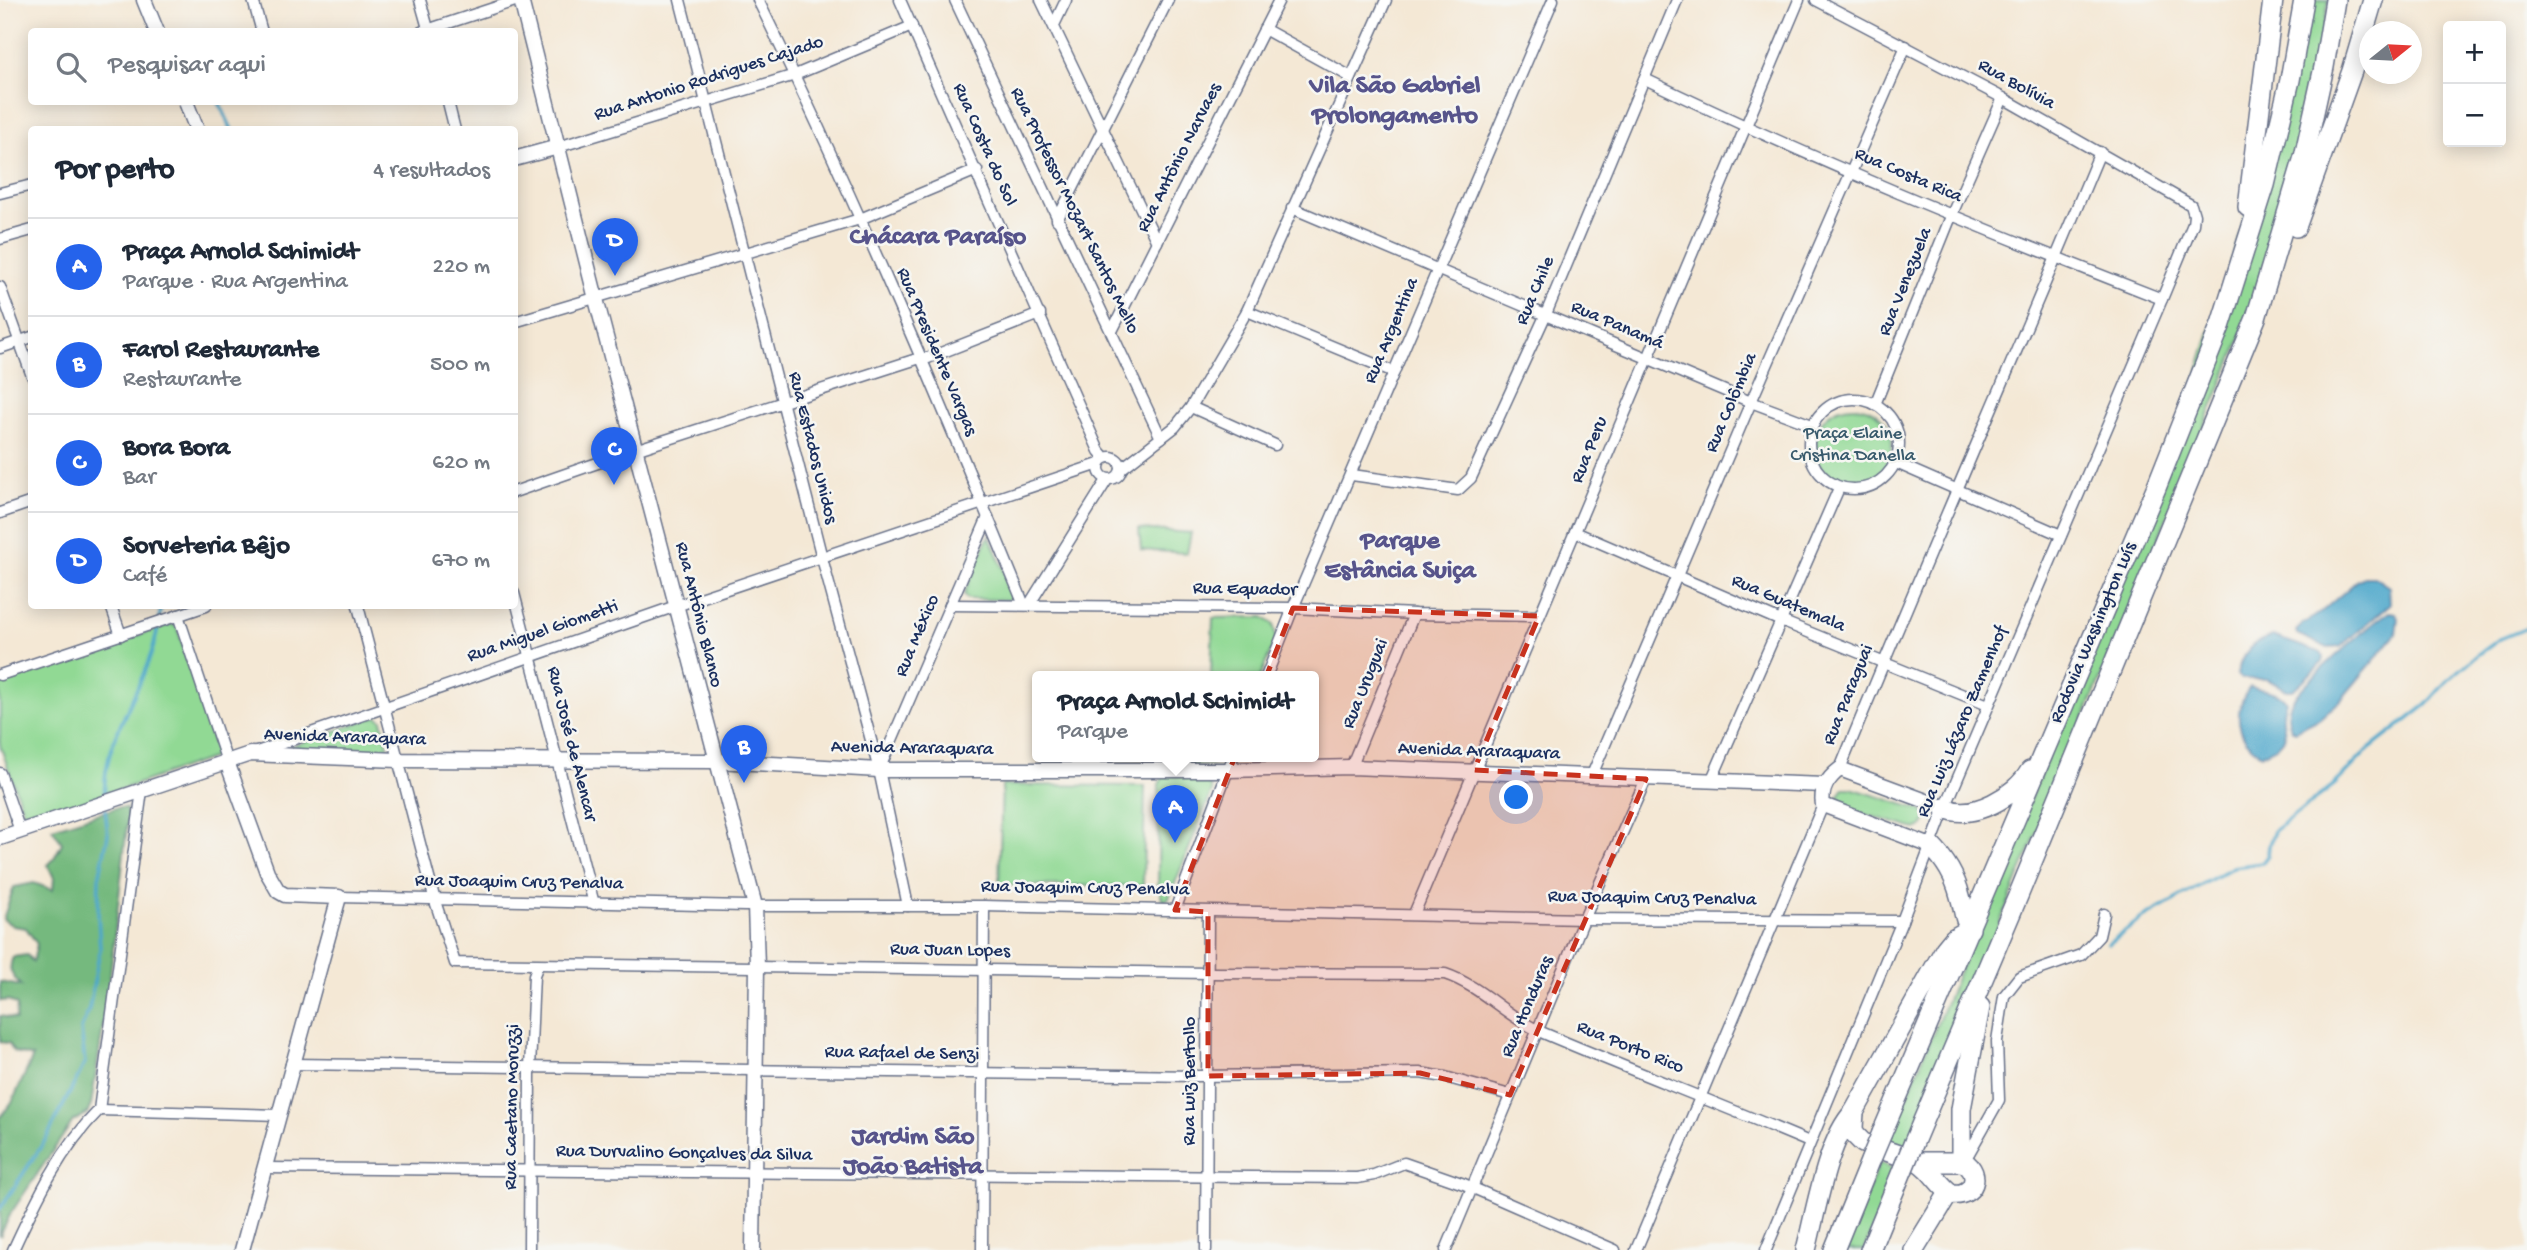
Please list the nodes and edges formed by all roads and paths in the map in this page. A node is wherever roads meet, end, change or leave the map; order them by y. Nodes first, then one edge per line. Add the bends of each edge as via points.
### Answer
1 (144, 0) edge
2 (253, 0) edge
3 (420, 0) edge
4 (519, 0) edge
5 (680, 0) edge
6 (758, 0) edge
7 (900, 0) edge
8 (955, 0) edge
9 (1041, 0) edge
10 (1066, 0) edge
11 (1168, 0) edge
12 (1279, 0) edge
13 (1386, 0) edge
14 (1553, 0) edge
15 (1677, 0) edge
16 (1799, 0) edge
17 (1816, 0) edge
18 (2273, 0) edge
19 (2304, 0) edge
20 (2336, 0) edge
21 (2373, 0) edge
22 (1054, 25) junction
23 (912, 26) junction
24 (155, 28) edge
25 (261, 28) edge
26 (425, 28) edge
27 (435, 28) edge
28 (1264, 29) junction
29 (1906, 46) junction
30 (795, 75) junction
31 (1351, 77) junction
32 (1644, 79) junction
33 (2003, 98) junction
34 (705, 102) junction
35 (187, 105) edge
36 (449, 105) edge
37 (195, 126) edge
38 (454, 126) edge
39 (1746, 128) junction
40 (1102, 132) junction
41 (558, 147) junction
42 (2100, 152) junction
43 (518, 158) edge
44 (977, 170) junction
45 (1851, 171) junction
46 (28, 186) edge
47 (0, 193) edge
48 (1292, 208) junction
49 (2193, 209) joint
50 (1952, 214) junction
51 (860, 219) junction
52 (1057, 220) junction
53 (28, 231) edge
54 (0, 239) edge
55 (1157, 242) junction
56 (745, 255) junction
57 (2056, 258) junction
58 (1438, 270) junction
59 (0, 287) edge
60 (596, 299) junction
61 (2162, 299) junction
62 (1247, 311) junction
63 (1040, 314) junction
64 (1546, 314) junction
65 (2256, 318) junction
66 (518, 322) edge
67 (2221, 324) junction
68 (1112, 331) junction
69 (28, 338) edge
70 (19, 341) junction
71 (0, 348) edge
72 (920, 358) junction
73 (1647, 358) junction
74 (28, 365) edge
75 (1394, 372) junction
76 (1751, 402) junction
77 (1876, 402) junction
78 (784, 403) junction
79 (1191, 407) junction
80 (1812, 425) junction
81 (1161, 438) junction
82 (1275, 445) dead end
83 (1146, 449) junction
84 (635, 450) junction
85 (1105, 460) junction
86 (1896, 463) junction
87 (1121, 469) junction
88 (1352, 474) junction
89 (1107, 480) junction
90 (1839, 488) junction
91 (1958, 490) junction
92 (518, 491) edge
93 (982, 502) junction
94 (28, 503) edge
95 (0, 513) edge
96 (988, 517) junction
97 (1575, 532) junction
98 (2060, 535) junction
99 (822, 558) junction
100 (1677, 577) junction
101 (950, 605) junction
102 (1026, 605) junction
103 (676, 606) junction
104 (1293, 608) junction
105 (112, 609) edge
106 (197, 609) edge
107 (359, 609) edge
108 (518, 609) edge
109 (1414, 614) junction
110 (175, 616) junction
111 (1539, 616) junction
112 (1781, 621) junction
113 (125, 634) junction
114 (530, 658) junction
115 (1883, 663) junction
116 (1268, 671) edge
117 (0, 675) edge
118 (1988, 705) junction
119 (385, 706) junction
120 (2054, 727) junction
121 (250, 754) junction
122 (398, 760) junction
123 (556, 760) junction
124 (716, 761) junction
125 (228, 762) junction
126 (1230, 764) edge
127 (1351, 767) junction
128 (1840, 769) junction
129 (879, 770) junction
130 (1474, 770) junction
131 (0, 773) edge
132 (1592, 775) junction
133 (1646, 779) junction
134 (1712, 779) junction
135 (1825, 785) junction
136 (142, 790) junction
137 (1823, 805) junction
138 (1945, 808) junction
139 (20, 831) junction
140 (0, 838) edge
141 (1931, 846) junction
142 (2018, 896) junction
143 (339, 897) junction
144 (435, 901) junction
145 (594, 904) junction
146 (755, 906) junction
147 (908, 906) junction
148 (984, 906) junction
149 (1175, 910) junction
150 (1208, 912) junction
151 (1414, 914) junction
152 (2104, 914) dead end
153 (1584, 919) junction
154 (1775, 920) junction
155 (1902, 921) junction
156 (1970, 929) junction
157 (538, 965) junction
158 (757, 966) junction
159 (983, 968) junction
160 (1208, 973) junction
161 (1445, 974) joint
162 (1538, 1030) junction
163 (291, 1064) junction
164 (530, 1069) junction
165 (755, 1070) junction
166 (983, 1072) junction
167 (1208, 1076) junction
168 (1510, 1095) junction
169 (1700, 1096) junction
170 (99, 1110) junction
171 (1854, 1112) junction
172 (278, 1115) junction
173 (1809, 1142) junction
174 (1867, 1151) junction
175 (1963, 1162) junction
176 (1828, 1165) junction
177 (1911, 1166) junction
178 (265, 1168) junction
179 (529, 1170) junction
180 (754, 1172) junction
181 (982, 1175) junction
182 (1207, 1178) junction
183 (1472, 1189) junction
184 (1949, 1193) junction
185 (13, 1250) edge
186 (242, 1250) edge
187 (529, 1250) edge
188 (753, 1250) edge
189 (982, 1250) edge
190 (1206, 1250) edge
191 (1446, 1250) edge
192 (1615, 1250) edge
193 (1636, 1250) edge
194 (1766, 1250) edge
195 (1806, 1250) edge
196 (1834, 1250) edge
197 (1870, 1250) edge
198 (1914, 1250) edge

1 - 24 street
2 - 25 street
3 - 26 street
4 - 27 street
4 - 41 street, Rua Antônio Blanco
5 - 34 street, Rua Estados Unidos
6 - 30 street, Rua Presidente Vargas
7 - 23 street, Rua Costa do Sol
8 - 52 street, Rua Professor Mozart Santos Mello
9 - 22 street
10 - 22 street
11 - 40 street
12 - 28 street, Rua Antônio Narvaes
13 - 31 street, Rua Miguel Giometti
14 - 58 street, Rua Argentina
15 - 32 street, Rua Chile
16 - 39 street, Rua Peru
17 - 29 street, Rua Bolívia
18 - 67 highway via 2253,176
19 - 67 highway, Rodovia Washington Luís via 2265,185
20 - 65 highway, Rodovia Washington Luís via 2304,157
21 - 65 highway via 2300,216
22 - 40 street
23 - 30 street, Rua Antonio Rodrigues Cajado
23 - 44 street, Rua Costa do Sol
28 - 31 street
28 - 55 street, Rua Antônio Narvaes
29 - 33 street, Rua Bolívia
29 - 45 street, Rua Colômbia
30 - 34 street, Rua Antonio Rodrigues Cajado
30 - 51 street, Rua Presidente Vargas
31 - 48 street, Rua Miguel Giometti
32 - 39 street, Rua Costa Rica
32 - 64 street, Rua Chile
33 - 42 street, Rua Bolívia
33 - 50 street, Rua Venezuela
34 - 41 street, Rua Antonio Rodrigues Cajado
34 - 56 street, Rua Estados Unidos
35 - 37 street
36 - 38 street
39 - 45 street, Rua Costa Rica
39 - 73 street, Rua Peru
40 - 52 street
40 - 55 street
41 - 43 street, Rua Antonio Rodrigues Cajado
41 - 60 street, Rua Antônio Blanco
42 - 49 street, Rua Bolívia
42 - 57 street, Rua Paraguai
44 - 51 street
44 - 63 street, Rua Costa do Sol
45 - 50 street, Rua Costa Rica
45 - 76 street, Rua Colômbia
46 - 47 street
48 - 58 street, Rua Panamá
48 - 62 street, Rua Miguel Giometti
49 - 61 street, Rua Luiz Lázaro Zamenhof via 2193,224
50 - 57 street, Rua Costa Rica
50 - 77 street, Rua Venezuela
51 - 56 street
51 - 72 street, Rua Presidente Vargas
52 - 68 street, Rua Professor Mozart Santos Mello
53 - 54 street
55 - 68 street, Rua Antônio Narvaes
56 - 60 street
56 - 78 street, Rua Estados Unidos
57 - 61 street, Rua Costa Rica
57 - 91 street, Rua Paraguai
58 - 64 street, Rua Panamá
58 - 75 street, Rua Argentina
59 - 70 street
60 - 66 street
60 - 84 street, Rua Antônio Blanco
61 - 98 street, Rua Luiz Lázaro Zamenhof
62 - 75 street
62 - 79 street, Rua Miguel Giometti
63 - 72 street
63 - 85 street, Rua Costa do Sol
64 - 73 street, Rua Panamá
64 - 88 street, Rua Chile via 1463,488
65 - 142 highway, Rodovia Washington Luís
67 - 120 highway, Rodovia Washington Luís
68 - 81 street, Rua Professor Mozart Santos Mello
69 - 70 street
70 - 71 street
70 - 74 street
72 - 78 street
72 - 93 street, Rua Presidente Vargas
73 - 76 street, Rua Panamá
73 - 97 street, Rua Peru
75 - 88 street, Rua Argentina
76 - 80 street, Rua Panamá
76 - 100 street, Rua Colômbia
77 - 80 street via 1844,399 1825,409
77 - 86 street via 1894,421 1899,435
78 - 84 street
78 - 99 street, Rua Estados Unidos
79 - 81 street, Rua Miguel Giometti
79 - 82 street
80 - 90 street via 1808,439 1814,467
81 - 83 street, Rua Miguel Giometti
83 - 85 street, Rua Miguel Giometti
83 - 87 street, Rua Miguel Giometti
84 - 92 street
84 - 103 street, Rua Antônio Blanco
85 - 87 street via 1119,461
85 - 89 street via 1098,471
85 - 93 street, Rua Miguel Giometti
86 - 90 street via 1877,484 1863,489
86 - 91 street
87 - 89 street via 1115,479
88 - 104 street, Rua Argentina
89 - 102 street
90 - 112 street
91 - 98 street
91 - 115 street, Rua Paraguai
93 - 96 street, Rua Presidente Vargas
93 - 99 street, Rua Miguel Giometti
94 - 95 street
96 - 101 street, Rua México
96 - 102 street, Rua Presidente Vargas
97 - 100 street, Rua Guatemala
97 - 111 street, Rua Peru
98 - 118 street, Rua Luiz Lázaro Zamenhof
99 - 103 street, Rua Miguel Giometti
99 - 129 street, Rua Estados Unidos
100 - 112 street, Rua Guatemala
100 - 132 street, Rua Colômbia
101 - 102 street, Rua Equador
101 - 129 street, Rua México
102 - 104 street, Rua Equador
103 - 114 street, Rua Miguel Giometti
103 - 124 street, Rua Antônio Blanco
104 - 109 street, Rua Equador
104 - 116 street, Rua Argentina
105 - 113 street
106 - 110 street
107 - 119 street
108 - 114 street, Rua José de Alencar
109 - 111 street, Rua Equador
109 - 127 street, Rua Uruguai
110 - 113 street
110 - 125 street
111 - 130 street, Rua Peru
112 - 115 street, Rua Guatemala
112 - 134 street
113 - 117 street
114 - 119 street, Rua Miguel Giometti
114 - 123 street, Rua José de Alencar
115 - 118 street, Rua Guatemala
115 - 128 street, Rua Paraguai
118 - 138 street, Rua Luiz Lázaro Zamenhof
119 - 121 street, Rua Miguel Giometti
119 - 122 street
120 - 138 highway via 2027,776 2015,788 1968,811 1954,813
120 - 156 highway, Rodovia Washington Luís
121 - 122 street, Avenida Araraquara
121 - 125 street, Rua Miguel Giometti
122 - 123 street, Avenida Araraquara
122 - 144 street
123 - 124 street, Avenida Araraquara
123 - 145 street, Rua José de Alencar
124 - 129 street, Avenida Araraquara
124 - 146 street, Rua Antônio Blanco
125 - 136 street, Rua Miguel Giometti
125 - 143 street, Rua Joaquim Cruz Penalva via 272,884 285,895
126 - 127 street, Avenida Araraquara
126 - 129 street, Avenida Araraquara
126 - 149 street
127 - 130 street, Avenida Araraquara
128 - 135 street, Rua Paraguai
128 - 138 street
129 - 147 street, Rua Estados Unidos
130 - 132 street, Avenida Araraquara
130 - 151 street, Rua Peru
131 - 139 street
132 - 133 street, Avenida Araraquara
133 - 134 street, Avenida Araraquara
133 - 153 street, Rua Honduras
134 - 135 street, Avenida Araraquara
135 - 137 street
136 - 139 street, Rua Miguel Giometti
136 - 170 street
137 - 141 street
137 - 154 street
138 - 141 street, Rua Luiz Lázaro Zamenhof
139 - 140 street, Rua Miguel Giometti
141 - 155 street, Rua Luiz Lázaro Zamenhof
141 - 156 highway via 1955,879
142 - 175 highway via 1981,1003 1961,1109
142 - 177 highway, Rodovia Washington Luís, bridge via 1914,1142
143 - 144 street, Rua Joaquim Cruz Penalva
143 - 163 street
144 - 145 street, Rua Joaquim Cruz Penalva
144 - 157 street, Rua Juan Lopes via 455,963
145 - 146 street, Rua Joaquim Cruz Penalva
146 - 147 street, Rua Joaquim Cruz Penalva
146 - 158 street, Rua Antônio Blanco
147 - 148 street, Rua Joaquim Cruz Penalva
148 - 149 street, Rua Joaquim Cruz Penalva
148 - 159 street
149 - 150 street, Rua Joaquim Cruz Penalva
150 - 151 street, Rua Joaquim Cruz Penalva
150 - 160 street, Rua Luiz Bertollo
151 - 153 street, Rua Joaquim Cruz Penalva
152 - 175 street via 2099,936 2081,955 2019,977 2004,996 1997,1041 1999,1100
153 - 154 street, Rua Joaquim Cruz Penalva
153 - 162 street, Rua Honduras
154 - 155 street, Rua Joaquim Cruz Penalva
154 - 169 street
155 - 173 street, Rua Luiz Lázaro Zamenhof
156 - 171 highway via 1945,950
156 - 174 highway, Rodovia Washington Luís, bridge via 1882,1133
157 - 158 street, Rua Juan Lopes
157 - 164 street, Rua Caetano Moruzzi
158 - 159 street, Rua Juan Lopes
158 - 165 street, Rua Antônio Blanco
159 - 160 street, Rua Juan Lopes
159 - 166 street
160 - 161 street, Rua Juan Lopes
160 - 167 street, Rua Luiz Bertollo
161 - 162 street, Rua Porto Rico via 1461,979
162 - 168 street, Rua Honduras
162 - 169 street, Rua Porto Rico
163 - 164 street, Rua Rafael de Senzi
163 - 172 street
164 - 165 street, Rua Rafael de Senzi
164 - 179 street, Rua Caetano Moruzzi
165 - 166 street, Rua Rafael de Senzi
165 - 180 street, Rua Antônio Blanco
166 - 167 street, Rua Rafael de Senzi
166 - 181 street
167 - 168 street, Rua Rafael de Senzi via 1420,1073
167 - 182 street, Rua Luiz Bertollo
168 - 183 street, Rua Honduras
169 - 173 street, Rua Porto Rico
169 - 193 street
170 - 172 street
170 - 185 street via 75,1136
171 - 174 highway via 1855,1135
171 - 176 highway
172 - 178 street
173 - 194 street, Rua Luiz Lázaro Zamenhof
174 - 176 highway via 1842,1151
174 - 177 highway
174 - 196 highway, Rodovia Washington Luís
175 - 177 highway
175 - 184 highway via 1975,1175 1972,1186 1964,1194
176 - 195 highway
177 - 184 highway via 1933,1173
177 - 197 highway, Rodovia Washington Luís
178 - 179 street, Rua Durvalino Gonçalves da Silva
178 - 186 street
179 - 180 street, Rua Durvalino Gonçalves da Silva
179 - 187 street, Rua Caetano Moruzzi
180 - 181 street, Rua Durvalino Gonçalves da Silva
180 - 188 street, Rua Antônio Blanco
181 - 182 street, Rua Durvalino Gonçalves da Silva
181 - 189 street
182 - 183 street, Rua Durvalino Gonçalves da Silva via 1366,1177 1404,1163
182 - 190 street, Rua Luiz Bertollo
183 - 191 street, Rua Honduras
183 - 192 street, Rua Durvalino Gonçalves da Silva
184 - 198 highway

